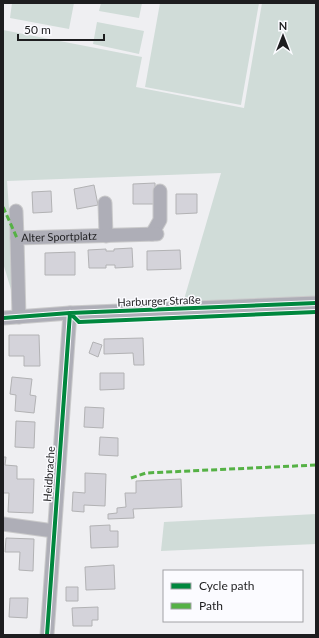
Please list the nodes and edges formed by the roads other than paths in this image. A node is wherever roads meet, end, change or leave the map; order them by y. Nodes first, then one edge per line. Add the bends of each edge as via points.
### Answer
1 (160, 191) dead end
2 (105, 203) dead end
3 (16, 211) dead end
4 (106, 236) junction
5 (17, 238) junction
6 (316, 303) edge
7 (70, 313) junction
8 (19, 317) junction
9 (3, 318) edge
10 (3, 524) edge
11 (54, 531) junction
12 (47, 635) edge

1 - 4 street, Alter Sportplatz via 160,220 154,234
2 - 4 street
3 - 5 street
4 - 5 street, Alter Sportplatz
5 - 8 street, Alter Sportplatz
6 - 7 street, Harburger Straße
7 - 8 street, Harburger Straße
7 - 11 street, Heidbrache
8 - 9 street, Harburger Straße
10 - 11 street
11 - 12 street, Heidbrache

